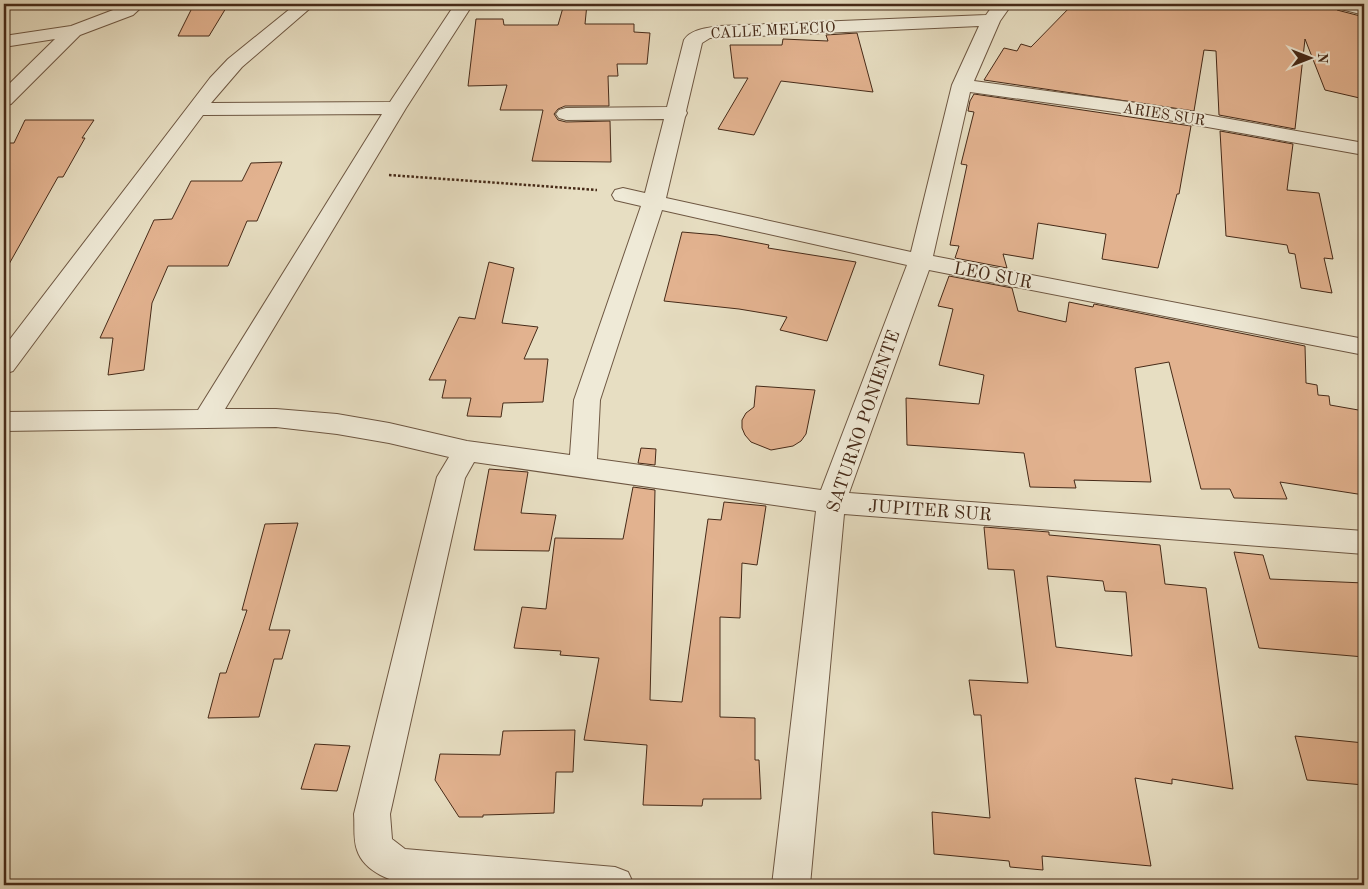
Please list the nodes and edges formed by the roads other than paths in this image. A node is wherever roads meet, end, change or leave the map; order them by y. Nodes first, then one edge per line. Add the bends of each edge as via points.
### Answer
1 (136, 4) edge
2 (306, 4) edge
3 (464, 4) edge
4 (1343, 4) edge
5 (1364, 10) edge
6 (997, 12) edge
7 (74, 31) junction
8 (4, 41) edge
9 (962, 85) junction
10 (4, 100) edge
11 (396, 108) junction
12 (197, 109) junction
13 (677, 113) junction
14 (566, 114) dead end
15 (1364, 149) edge
16 (623, 195) road end
17 (654, 201) junction
18 (920, 261) junction
19 (1364, 346) edge
20 (4, 365) edge
21 (206, 419) junction
22 (5, 427) edge
23 (468, 451) junction
24 (583, 467) junction
25 (831, 502) junction
26 (1364, 543) edge
27 (615, 885) edge
28 (791, 885) edge

1 - 7 street via 127,11
2 - 12 street via 231,68
3 - 11 street
4 - 5 street
6 - 9 street, SATURNO PONIENTE
6 - 13 street, CALLE MELECIO via 704,34 693,40
7 - 8 street
7 - 10 street
9 - 15 street, ARIES SUR via 1151,112
9 - 18 street, SATURNO PONIENTE
11 - 12 street
11 - 21 street
12 - 20 street
13 - 14 street
13 - 17 street, CALLE MELECIO
16 - 17 street, LEO SUR
17 - 18 street, LEO SUR
17 - 24 street, CALLE MELECIO via 587,400
18 - 19 street, LEO SUR
18 - 25 street, SATURNO PONIENTE
21 - 22 street, JUPITER SUR
21 - 23 street, JUPITER SUR via 276,418 337,424
23 - 24 street, JUPITER SUR
23 - 27 street via 451,477 372,814 374,848 399,866
24 - 25 street, JUPITER SUR
25 - 26 street, JUPITER SUR
25 - 28 street, SATURNO PONIENTE

